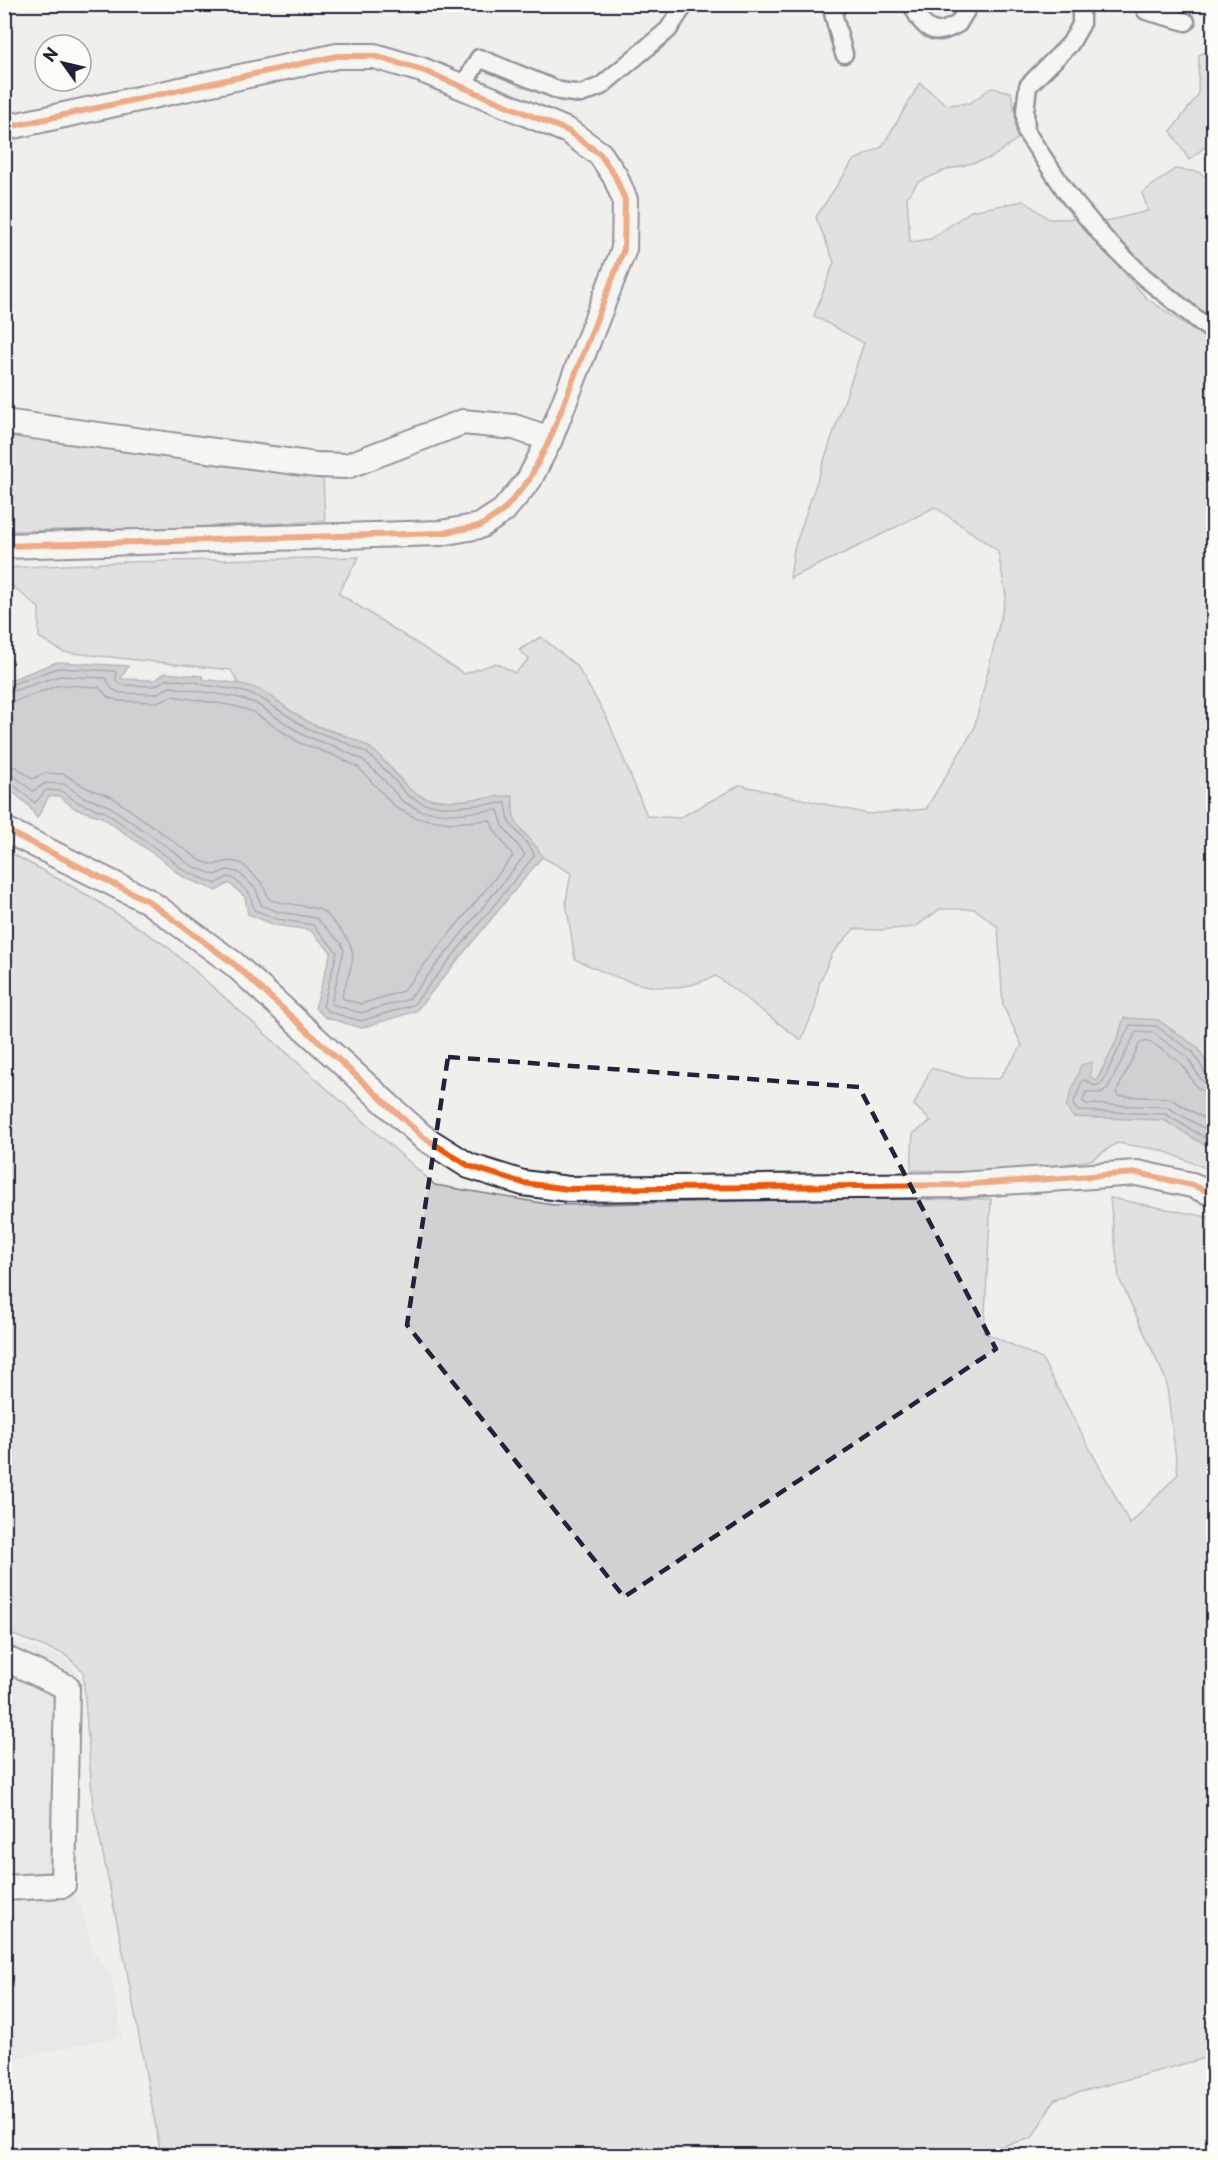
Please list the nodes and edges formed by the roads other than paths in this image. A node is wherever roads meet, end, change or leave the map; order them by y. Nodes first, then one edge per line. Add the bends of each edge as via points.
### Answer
1 (685, 4) edge
2 (839, 4) edge
3 (912, 4) edge
4 (970, 4) edge
5 (1081, 4) edge
6 (1143, 4) edge
7 (1186, 22) dead end
8 (844, 54) dead end
9 (463, 87) junction
10 (4, 128) edge
11 (1214, 333) edge
12 (4, 422) edge
13 (550, 439) junction
14 (4, 546) edge
15 (4, 830) edge
16 (1214, 1194) edge
17 (4, 1658) edge
18 (4, 1888) edge

1 - 9 street via 668,30 601,86 581,94 560,91 479,58
2 - 8 street via 833,13
3 - 4 street via 926,27 939,31 958,24
5 - 11 street via 1081,24 1070,44 1028,86 1026,132 1069,196 1105,239 1144,277
6 - 7 street via 1146,11
9 - 10 street via 374,56 337,56
9 - 13 street via 568,131 600,154 625,200 624,249
12 - 13 street via 315,465 347,466 463,422 514,427
13 - 14 street via 529,480 503,511 480,526 441,533
15 - 16 street via 148,901 234,964 423,1137 469,1166 523,1183 568,1189 959,1185 1137,1173
17 - 18 street via 67,1687 63,1885

